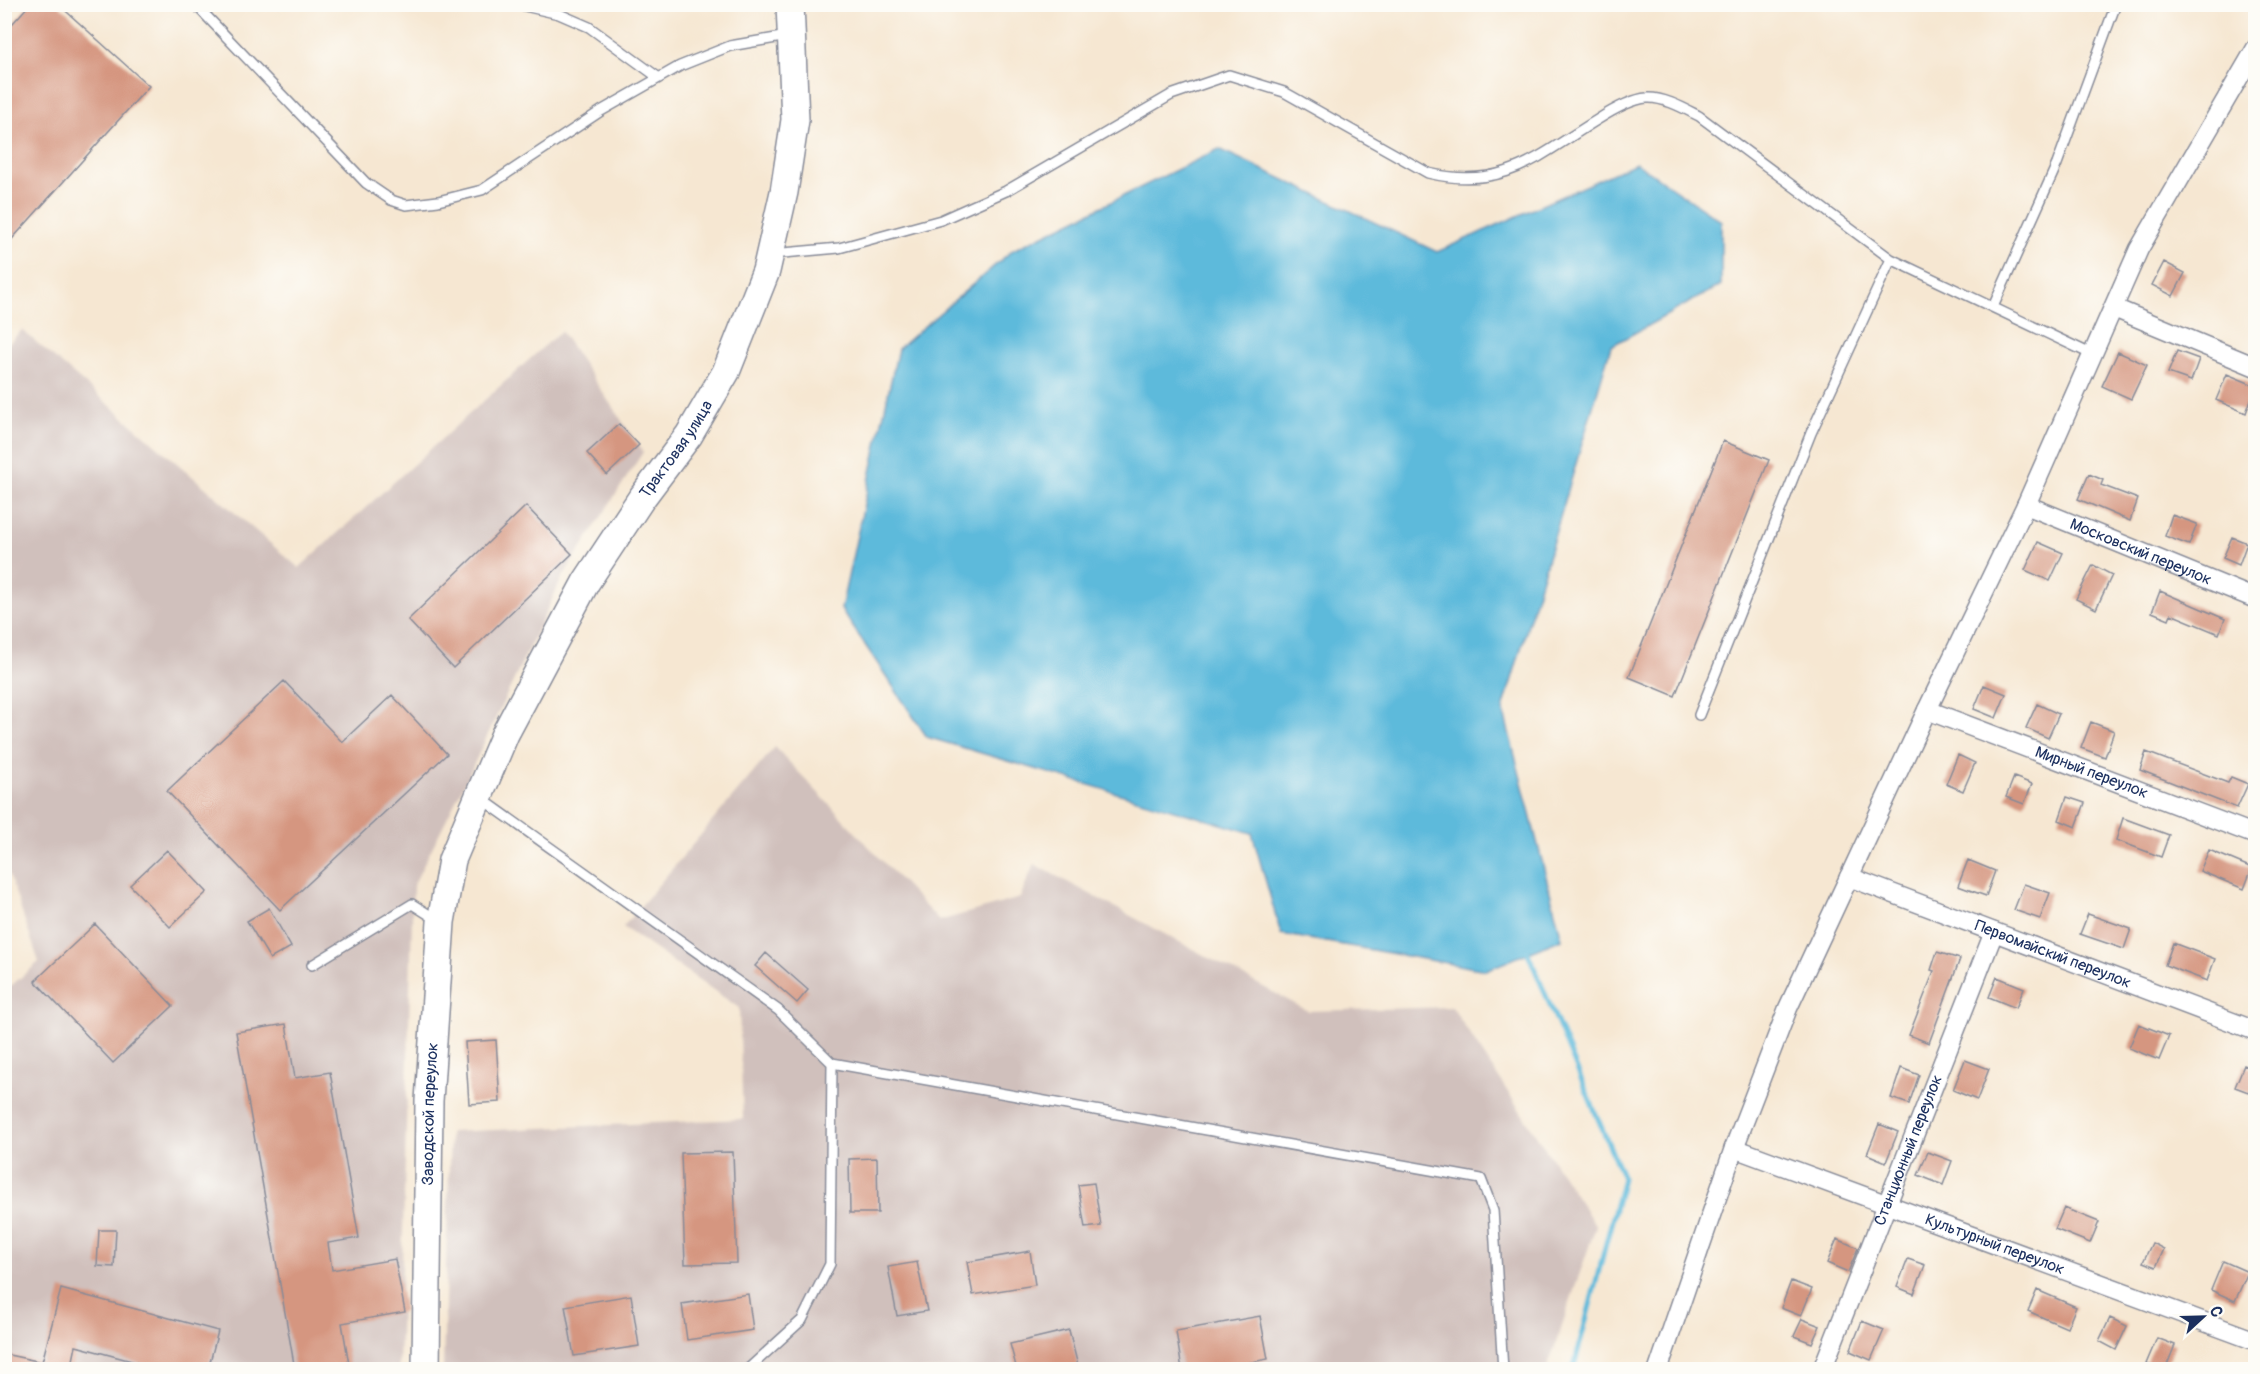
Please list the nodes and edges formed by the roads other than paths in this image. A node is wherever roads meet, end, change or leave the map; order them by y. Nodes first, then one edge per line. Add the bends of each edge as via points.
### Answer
1 (195, 4) edge
2 (516, 4) edge
3 (790, 4) edge
4 (2116, 4) edge
5 (793, 35) junction
6 (2256, 48) edge
7 (2251, 66) edge
8 (659, 78) junction
9 (770, 254) junction
10 (1892, 259) junction
11 (1993, 307) junction
12 (2114, 308) junction
13 (2093, 355) junction
14 (2256, 367) edge
15 (2026, 505) junction
16 (2256, 599) edge
17 (1927, 710) junction
18 (1699, 715) dead end
19 (478, 796) junction
20 (2256, 835) edge
21 (452, 860) joint
22 (1850, 877) junction
23 (441, 922) junction
24 (1994, 932) junction
25 (312, 965) dead end
26 (2256, 1031) edge
27 (832, 1063) junction
28 (1734, 1148) junction
29 (1886, 1204) junction
30 (2256, 1341) edge
31 (426, 1370) edge
32 (747, 1370) edge
33 (1503, 1370) edge
34 (1658, 1370) edge
35 (1822, 1370) edge

1 - 8 lane via 366,183 406,205 482,190 601,111
2 - 8 lane via 559,14 589,27
3 - 5 street, Трактовая улица
4 - 11 lane via 2057,164
5 - 8 lane via 730,46
5 - 9 street, Трактовая улица via 795,120
6 - 7 street
7 - 12 street via 2139,249
9 - 10 lane via 839,248 941,220 1006,192 1171,94 1229,75 1284,92 1428,173 1451,179 1477,180 1507,173 1614,110 1648,98 1678,106 1699,116
9 - 19 street, Трактовая улица via 726,372 688,435 586,582 505,734
10 - 11 lane
10 - 18 lane via 1811,433
11 - 13 lane
12 - 13 street
12 - 14 street
13 - 15 street
15 - 16 street, Московский переулок
15 - 17 street
17 - 20 street, Мирный переулок
17 - 22 street
19 - 21 street, Трактовая улица
19 - 27 lane via 778,1010
21 - 23 street, Заводской переулок
22 - 24 street, Первомайский переулок
22 - 28 street via 1788,1008
23 - 25 lane via 412,904
23 - 31 street, Заводской переулок via 429,1101
24 - 26 street, Первомайский переулок
24 - 29 street, Станционный переулок
27 - 32 lane via 830,1264 802,1320
27 - 33 lane via 1481,1179 1494,1210
28 - 29 street, Культурный переулок
28 - 34 street
29 - 30 street, Культурный переулок
29 - 35 street, Станционный переулок

